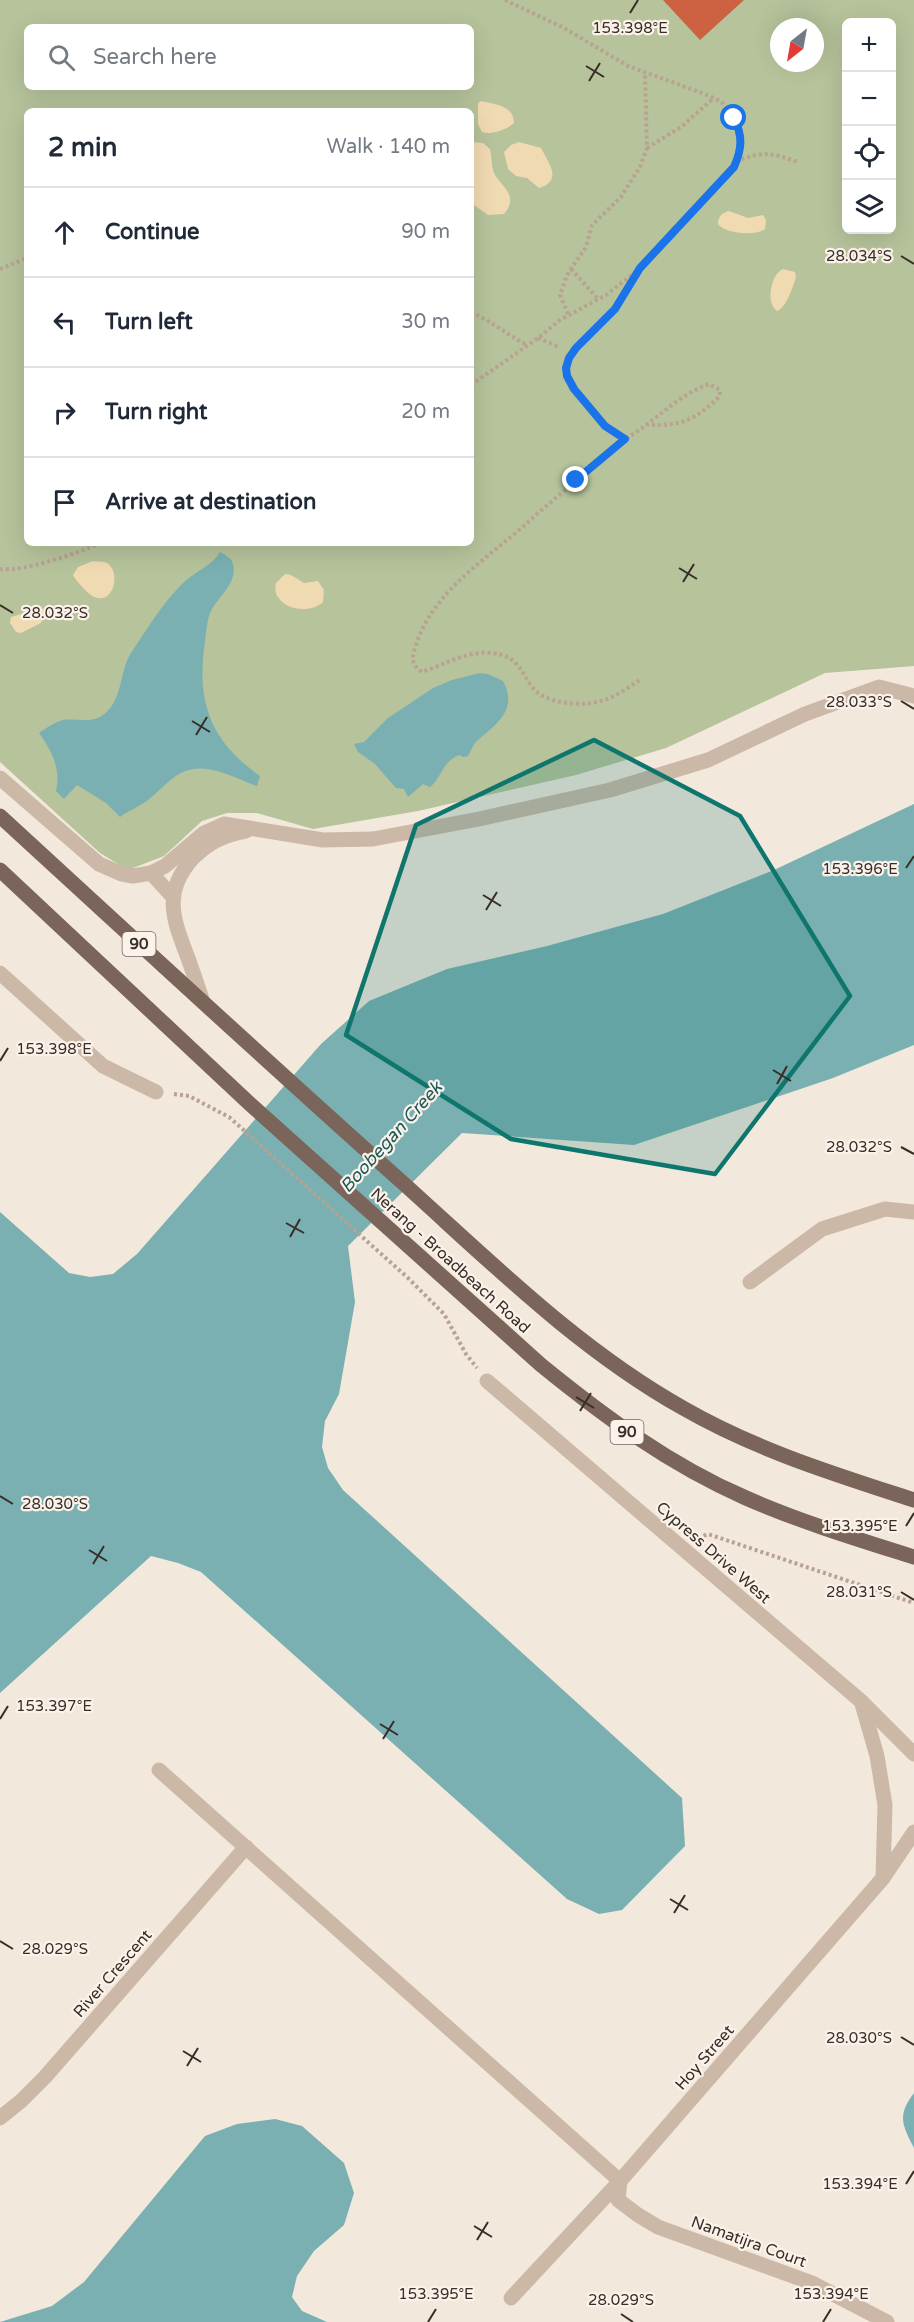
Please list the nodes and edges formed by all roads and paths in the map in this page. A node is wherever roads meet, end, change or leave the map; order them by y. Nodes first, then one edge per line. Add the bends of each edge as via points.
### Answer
1 (505, 0) edge
2 (645, 73) junction
3 (714, 98) junction
4 (647, 148) junction
5 (736, 162) junction
6 (798, 162) dead end
7 (24, 259) edge
8 (640, 268) junction
9 (0, 269) edge
10 (571, 269) junction
11 (598, 299) junction
12 (474, 314) edge
13 (568, 314) junction
14 (538, 338) junction
15 (527, 345) junction
16 (559, 347) dead end
17 (474, 384) edge
18 (648, 424) junction
19 (625, 439) junction
20 (91, 546) edge
21 (0, 569) edge
22 (642, 679) dead end
23 (914, 696) edge
24 (0, 778) edge
25 (0, 816) edge
26 (255, 830) junction
27 (0, 870) edge
28 (151, 873) junction
29 (173, 897) junction
30 (0, 973) edge
31 (203, 1002) junction
32 (156, 1092) joint
33 (914, 1212) edge
34 (750, 1282) dead end
35 (487, 1381) joint
36 (914, 1500) edge
37 (679, 1545) junction
38 (914, 1557) edge
39 (914, 1603) edge
40 (862, 1702) junction
41 (914, 1754) edge
42 (159, 1770) dead end
43 (914, 1832) edge
44 (246, 1847) junction
45 (883, 1878) junction
46 (0, 2118) edge
47 (620, 2181) junction
48 (511, 2298) dead end
49 (887, 2322) edge

1 - 2 path
2 - 3 path
2 - 4 path
3 - 4 path via 681,127
3 - 5 path via 730,110 739,128 741,140
4 - 10 path via 621,196 592,225 586,247
5 - 6 path via 770,153
5 - 8 path
7 - 9 path
8 - 11 path
8 - 19 path via 615,309 576,348 566,368 574,389 592,412
10 - 11 path
10 - 13 path via 560,295
11 - 13 path
12 - 15 path
13 - 14 path
14 - 15 path
14 - 16 path
15 - 17 path
18 - 18 path via 698,388 709,384 720,390 714,401 675,426
18 - 19 path
19 - 22 path via 453,588 425,624 412,662 422,672 482,653 503,656 518,664 539,694 569,702 600,702
20 - 21 path via 27,566
23 - 26 street via 879,687 805,714 708,760 610,790 479,819 373,839 323,840
24 - 28 street via 99,864 132,876
25 - 31 main road, Nerang - Broadbeach Road / 90
26 - 28 street via 232,824 213,827 174,860
26 - 29 street via 214,840 184,868
27 - 38 main road, Nerang - Broadbeach Road / 90 via 250,1104 541,1365 613,1422 659,1452 764,1506
28 - 29 street
29 - 31 street via 176,928
30 - 32 street via 103,1065
31 - 36 main road, Nerang - Broadbeach Road / 90 via 580,1340 717,1427 825,1472
32 - 35 path via 189,1096 229,1117 444,1314 466,1354
33 - 34 street via 885,1209 822,1230
35 - 37 street, Cypress Drive West
37 - 39 path via 708,1534
37 - 40 street, Cypress Drive West
40 - 41 street, Cypress Drive West
40 - 45 street via 885,1805
42 - 44 street
43 - 45 street, Hoy Street
44 - 46 street, River Crescent via 45,2077
44 - 47 street
45 - 47 street, Hoy Street
47 - 48 street, Hoy Street
47 - 49 street, Namatijra Court via 618,2199 658,2227 812,2283

